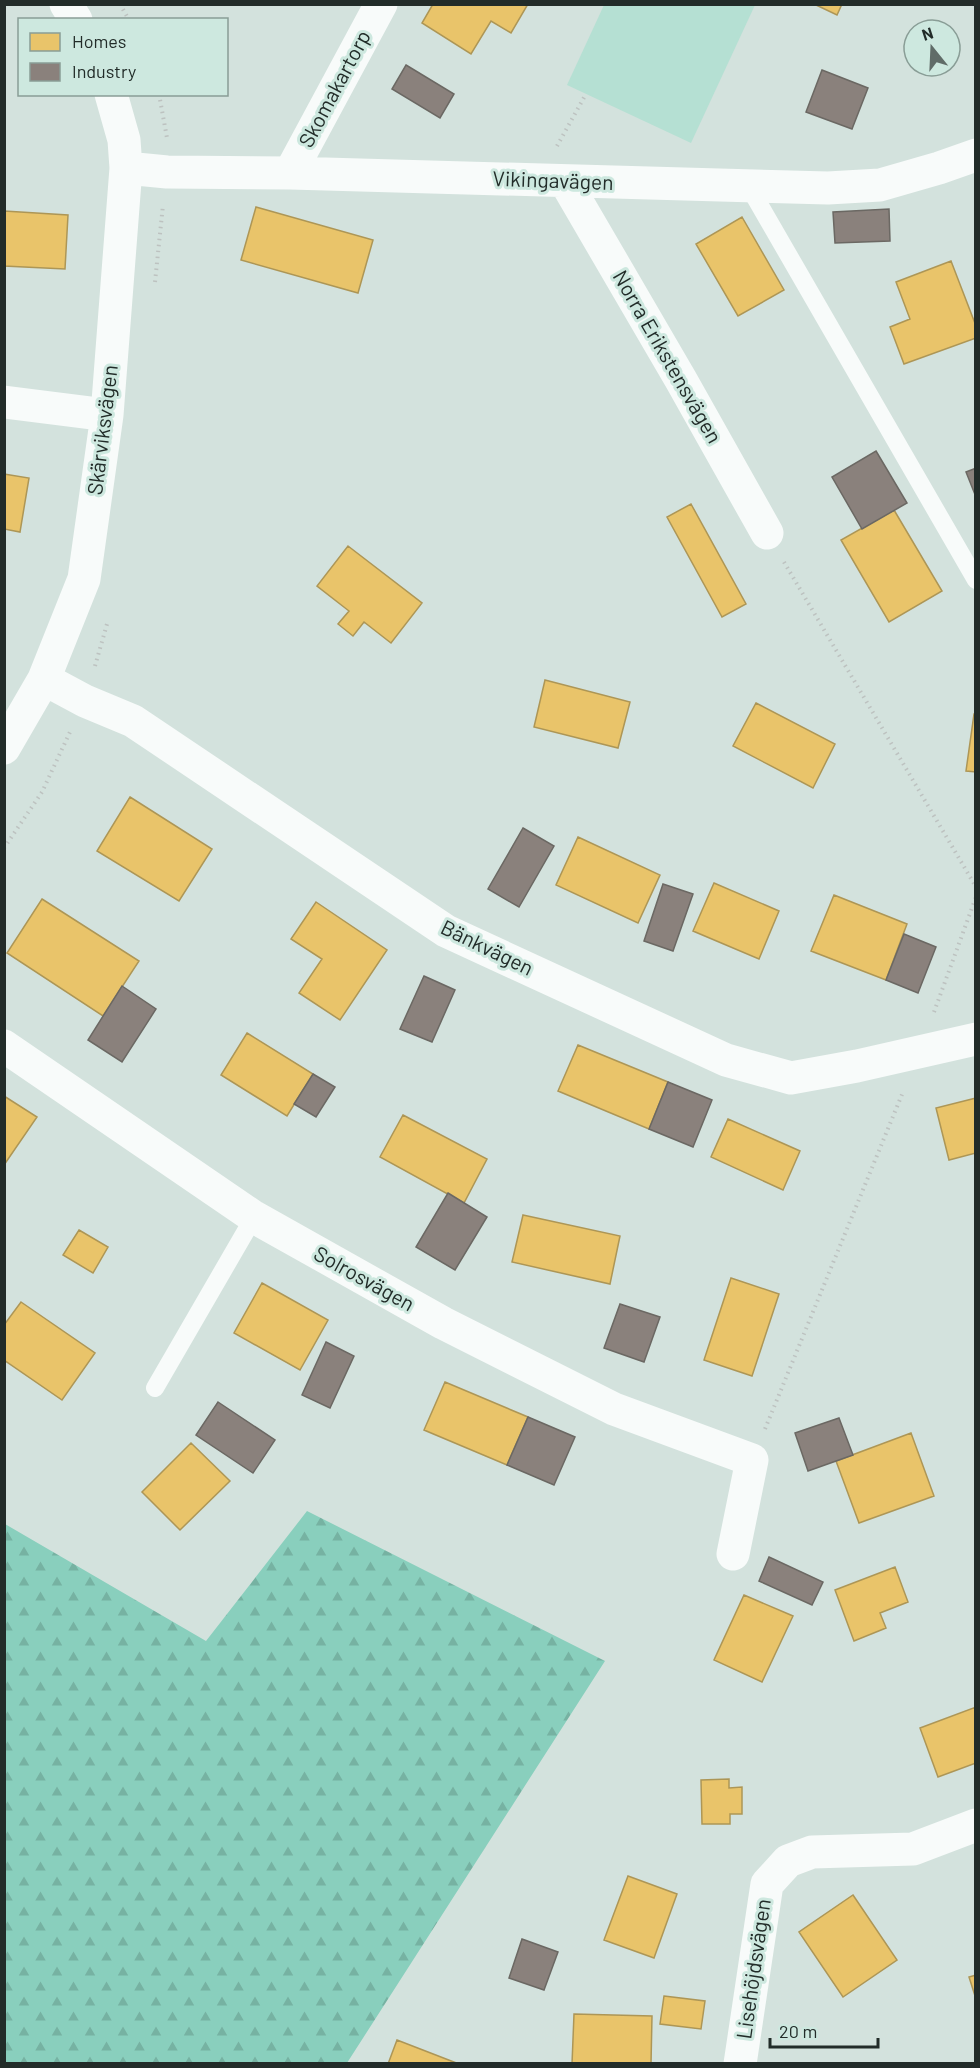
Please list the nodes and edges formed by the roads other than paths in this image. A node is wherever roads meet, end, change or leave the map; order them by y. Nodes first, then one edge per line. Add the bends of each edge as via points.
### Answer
1 (66, 4) edge
2 (381, 4) edge
3 (75, 18) edge
4 (112, 96) edge
5 (975, 155) edge
6 (126, 168) junction
7 (290, 173) junction
8 (552, 181) junction
9 (748, 186) junction
10 (4, 402) edge
11 (107, 415) junction
12 (767, 533) road end
13 (975, 580) edge
14 (44, 679) junction
15 (4, 748) edge
16 (975, 1039) edge
17 (4, 1046) edge
18 (254, 1217) junction
19 (154, 1388) dead end
20 (733, 1554) dead end
21 (975, 1825) edge
22 (740, 2064) edge

1 - 3 street
2 - 7 street, Skomakartorp
4 - 6 street, Skärviksvägen
5 - 9 street, Vikingavägen via 880,185
6 - 7 street, Vikingavägen
6 - 11 street, Skärviksvägen
7 - 8 street, Vikingavägen
8 - 9 street, Vikingavägen
8 - 12 street, Norra Erikstensvägen via 681,380
9 - 13 lane
10 - 11 street
11 - 14 street, Skärviksvägen via 84,579
14 - 15 street, Skärviksvägen
14 - 16 street, Bänkvägen via 133,721 446,931 726,1060 791,1078
17 - 18 street, Solrosvägen
18 - 19 lane
18 - 20 street, Solrosvägen via 443,1323 614,1409 752,1460
21 - 22 street, Lisehöjdsvägen via 913,1849 812,1852 788,1861 767,1884

